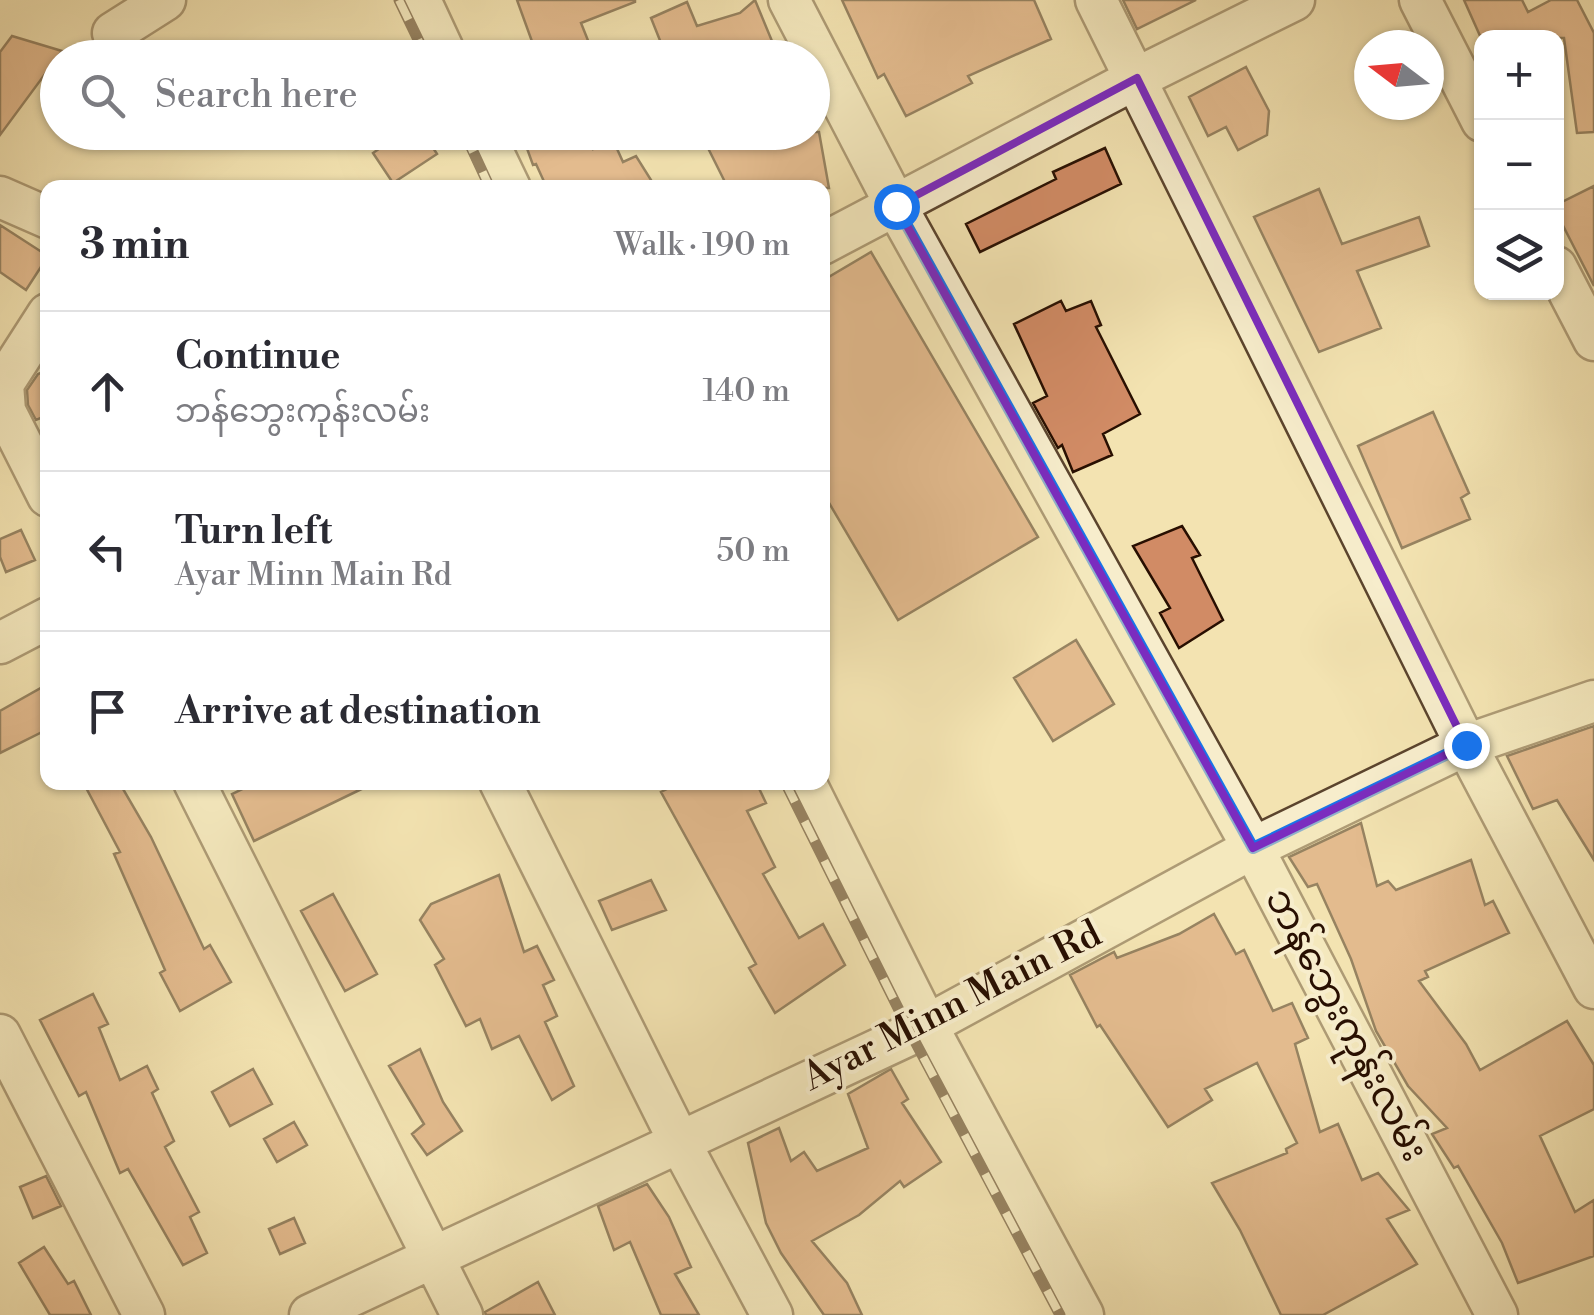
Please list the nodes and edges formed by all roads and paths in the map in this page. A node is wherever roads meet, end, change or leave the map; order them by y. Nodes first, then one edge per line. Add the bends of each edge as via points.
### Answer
1 (164, 0) edge
2 (420, 0) edge
3 (789, 0) edge
4 (1096, 0) edge
5 (1294, 0) edge
6 (1420, 0) edge
7 (113, 33) dead end
8 (439, 40) edge
9 (810, 40) edge
10 (1137, 78) junction
11 (830, 79) edge
12 (1481, 120) edge
13 (492, 150) edge
14 (506, 180) edge
15 (0, 197) edge
16 (896, 206) junction
17 (40, 214) edge
18 (830, 240) edge
19 (1564, 282) edge
20 (40, 326) edge
21 (1594, 340) edge
22 (40, 480) edge
23 (40, 622) edge
24 (0, 643) edge
25 (1594, 701) edge
26 (1466, 745) junction
27 (198, 790) edge
28 (504, 790) edge
29 (809, 790) edge
30 (1253, 848) junction
31 (1594, 988) edge
32 (926, 1024) junction
33 (0, 1035) edge
34 (679, 1140) junction
35 (433, 1257) junction
36 (144, 1315) edge
37 (310, 1315) edge
38 (462, 1315) edge
39 (772, 1315) edge
40 (1083, 1315) edge
41 (1497, 1315) edge

1 - 7 street
2 - 8 street
3 - 9 street, ဘန်ဘွေးကုန်းလမ်း
4 - 10 street
5 - 10 street
6 - 12 street
10 - 16 street
10 - 26 street
11 - 16 street, ဘန်ဘွေးကုန်းလမ်း
13 - 14 street
15 - 17 street
16 - 18 street
16 - 30 street, ဘန်ဘွေးကုန်းလမ်း
19 - 21 street
20 - 22 street via 3,384 5,411
23 - 24 street
25 - 26 street, Ayar Minn Main Rd
26 - 30 street, Ayar Minn Main Rd
26 - 31 street
27 - 35 street
28 - 34 street
29 - 32 street
30 - 32 street, Ayar Minn Main Rd
30 - 41 street, ဘန်ဘွေးကုန်းလမ်း
32 - 34 street, Ayar Minn Main Rd
32 - 40 street
33 - 36 street
34 - 35 street, Ayar Minn Main Rd
34 - 39 street
35 - 37 street, Ayar Minn Main Rd
35 - 38 street

